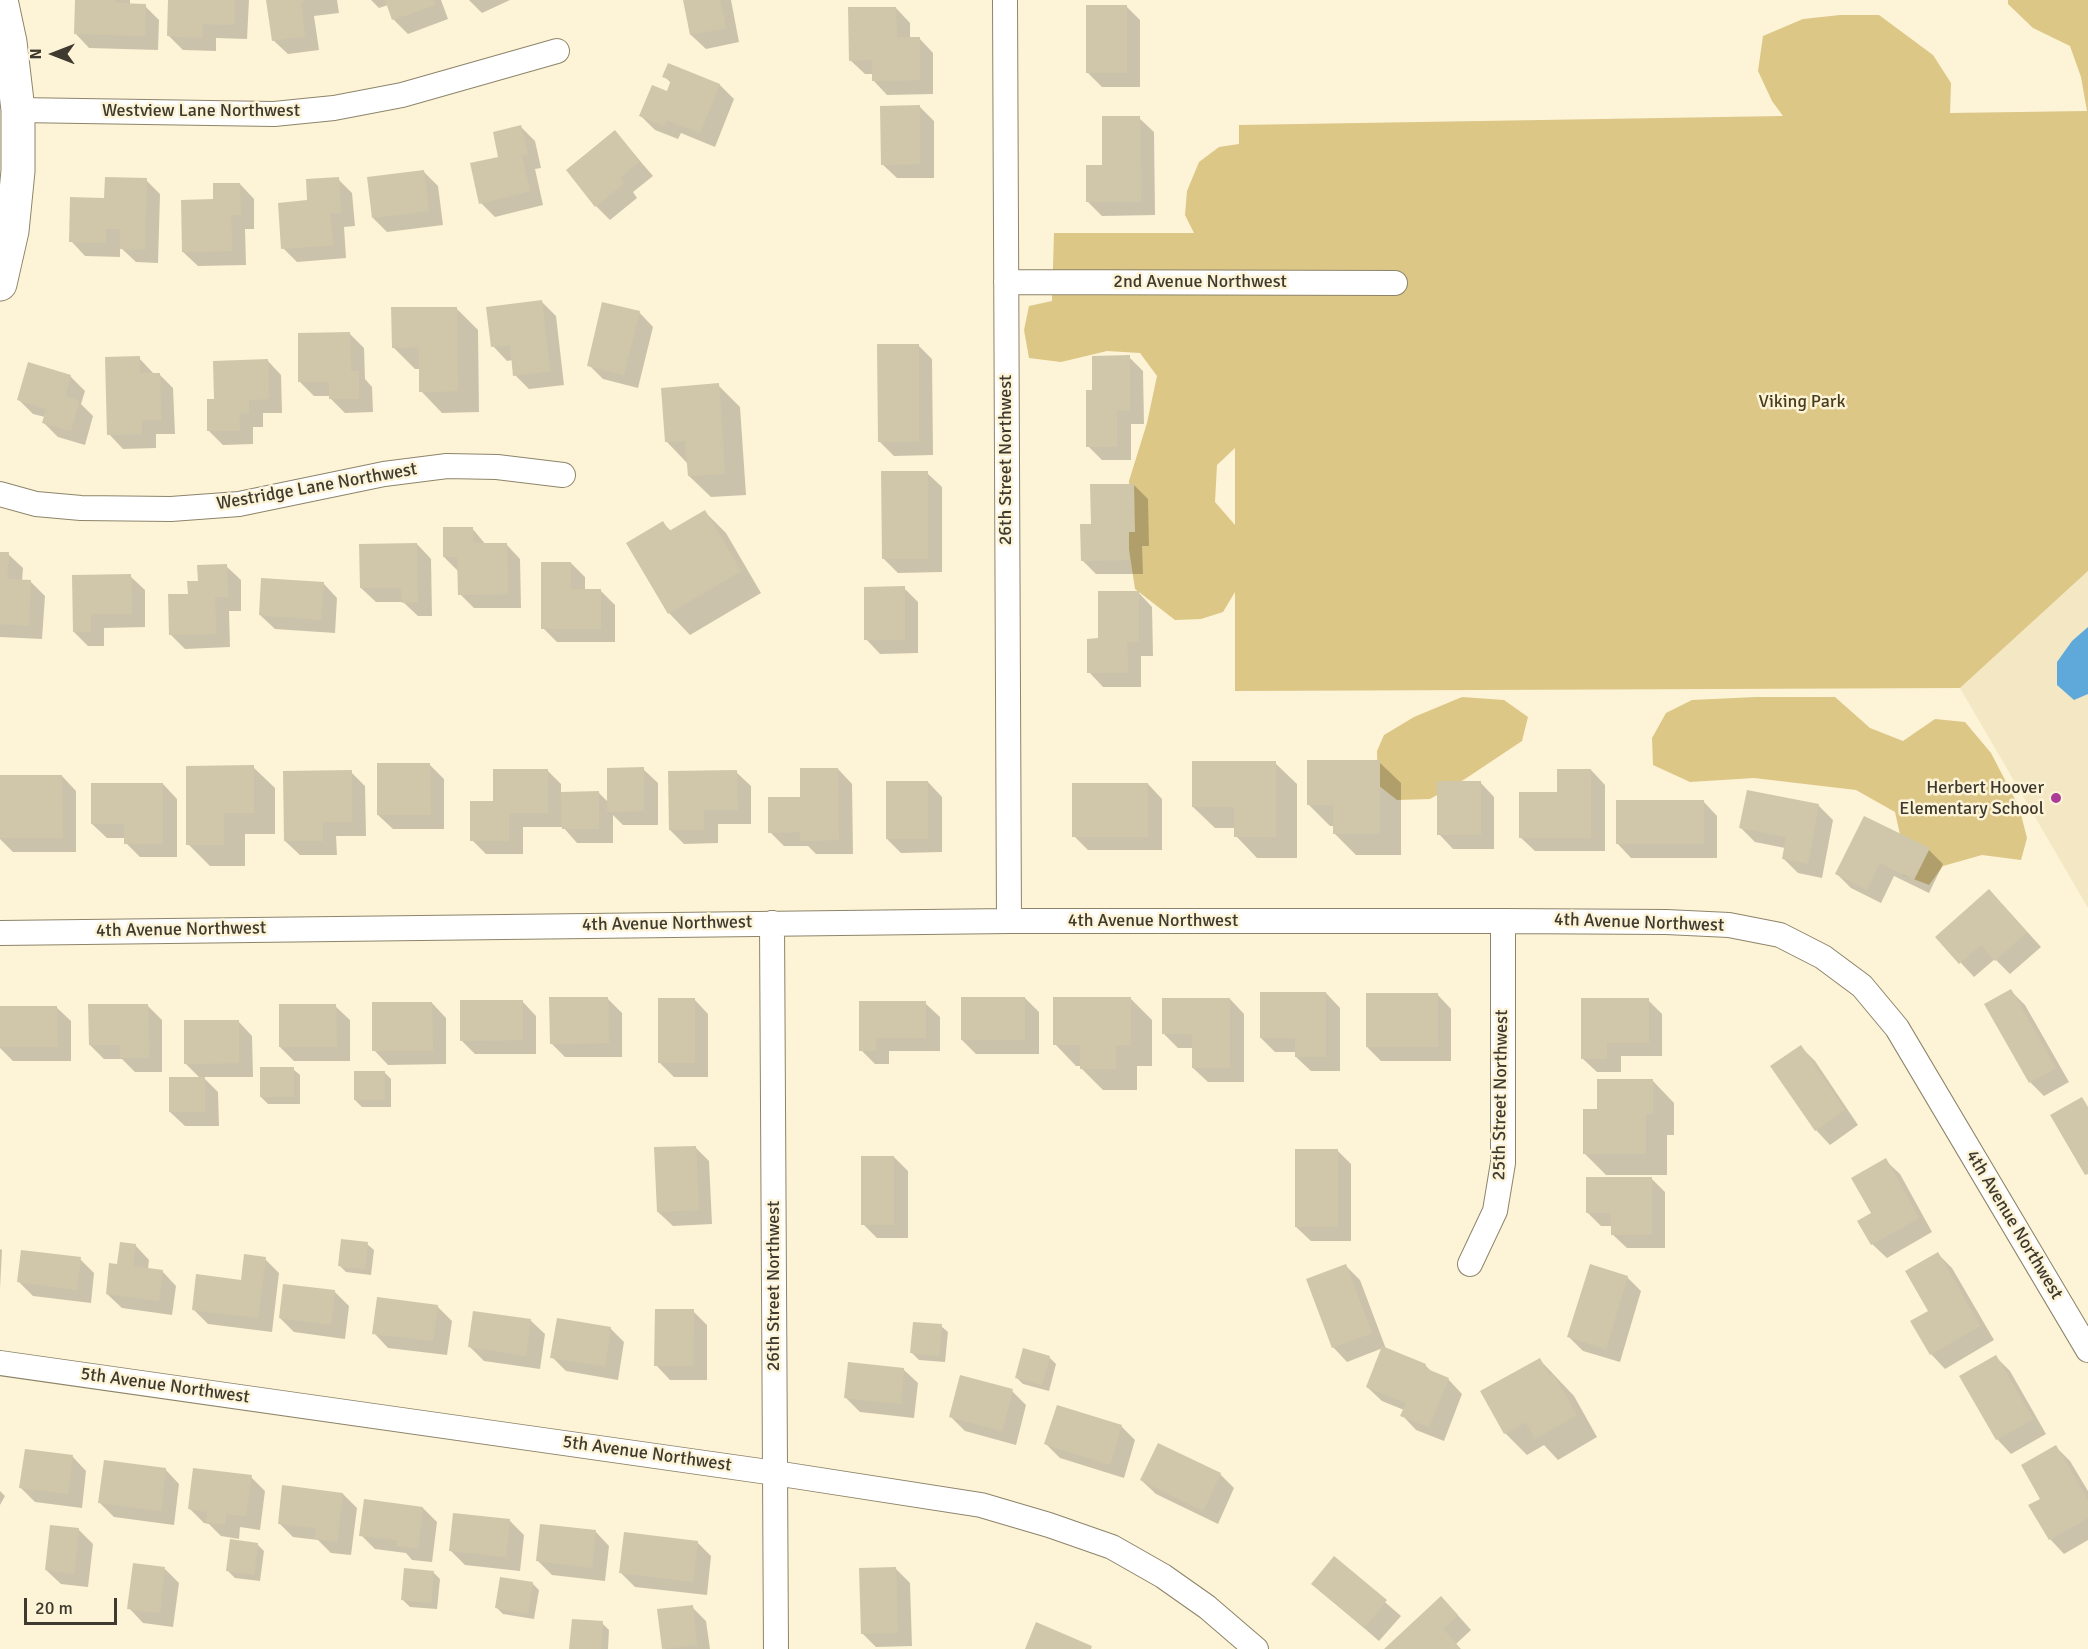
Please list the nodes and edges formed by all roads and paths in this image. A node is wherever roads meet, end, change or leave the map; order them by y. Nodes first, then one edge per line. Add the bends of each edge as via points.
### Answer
1 (1, 0) edge
2 (1005, 0) edge
3 (557, 51) dead end
4 (18, 110) junction
5 (1006, 282) junction
6 (1395, 283) dead end
7 (0, 284) edge
8 (563, 475) dead end
9 (0, 494) edge
10 (1009, 921) junction
11 (1503, 921) junction
12 (772, 923) junction
13 (0, 933) edge
14 (1470, 1264) dead end
15 (2088, 1350) edge
16 (0, 1362) edge
17 (775, 1473) junction
18 (776, 1649) edge
19 (1256, 1649) edge

1 - 4 street
2 - 5 street, 26th Street Northwest
3 - 4 street, Westview Lane Northwest via 402,95 334,108 274,114
4 - 7 street via 13,221
5 - 6 street, 2nd Avenue Northwest
5 - 10 street, 26th Street Northwest
8 - 9 street, Westridge Lane Northwest via 447,466 384,474 239,504 171,509 81,508 36,504
10 - 11 street, 4th Avenue Northwest
10 - 12 street, 4th Avenue Northwest
11 - 14 street, 25th Street Northwest via 1503,1163 1495,1211
11 - 15 street, 4th Avenue Northwest via 1730,925 1780,935 1862,986 1897,1028
12 - 13 street, 4th Avenue Northwest
12 - 17 street, 26th Street Northwest
16 - 17 street, 5th Avenue Northwest
17 - 18 street, 26th Street Northwest
17 - 19 street, 5th Avenue Northwest via 981,1505 1112,1547 1207,1607

